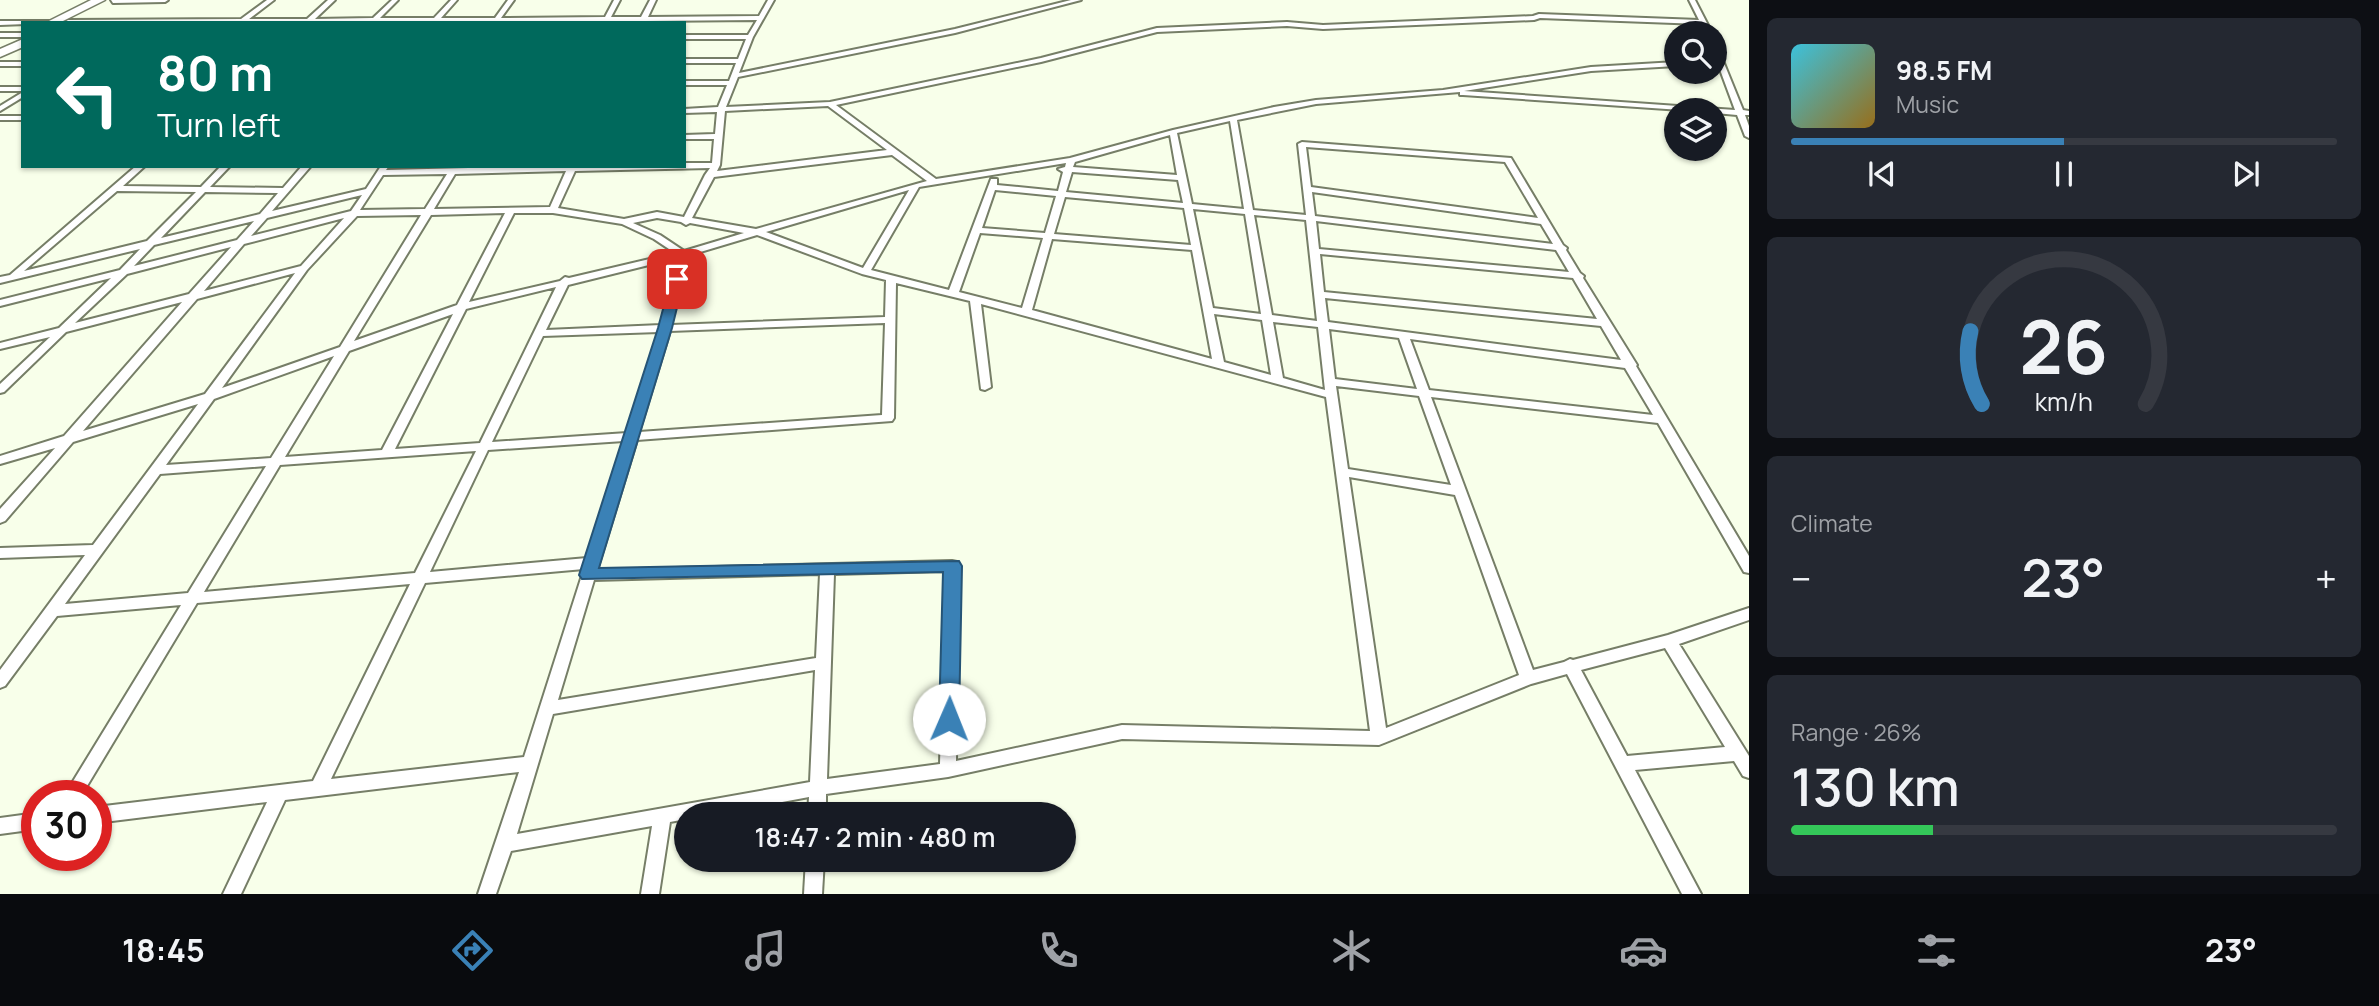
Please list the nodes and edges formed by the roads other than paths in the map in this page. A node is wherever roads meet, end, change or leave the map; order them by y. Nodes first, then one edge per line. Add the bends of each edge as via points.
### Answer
1 (100, 0) edge
2 (114, 0) edge
3 (165, 0) edge
4 (271, 0) edge
5 (332, 0) edge
6 (395, 0) edge
7 (454, 0) edge
8 (511, 0) edge
9 (617, 0) edge
10 (653, 0) edge
11 (771, 0) edge
12 (1078, 0) edge
13 (1692, 0) edge
14 (761, 18) junction
15 (607, 19) junction
16 (244, 20) junction
17 (54, 21) edge
18 (68, 21) edge
19 (155, 21) edge
20 (307, 21) edge
21 (373, 21) edge
22 (436, 21) edge
23 (496, 21) edge
24 (643, 21) edge
25 (1676, 21) edge
26 (1703, 21) edge
27 (0, 23) edge
28 (21, 31) edge
29 (21, 32) edge
30 (21, 33) edge
31 (21, 34) edge
32 (0, 36) edge
33 (686, 37) edge
34 (750, 37) junction
35 (0, 45) edge
36 (0, 53) edge
37 (686, 61) edge
38 (740, 61) junction
39 (0, 64) edge
40 (21, 64) edge
41 (1664, 65) edge
42 (733, 79) junction
43 (686, 83) edge
44 (1727, 83) edge
45 (0, 89) edge
46 (21, 92) edge
47 (1443, 92) junction
48 (21, 93) edge
49 (830, 104) junction
50 (1664, 107) edge
51 (0, 109) edge
52 (721, 110) junction
53 (686, 111) edge
54 (1727, 111) edge
55 (1739, 112) junction
56 (1749, 113) edge
57 (0, 118) edge
58 (21, 118) edge
59 (1233, 118) junction
60 (1173, 132) junction
61 (719, 136) junction
62 (1749, 136) edge
63 (686, 137) edge
64 (894, 152) junction
65 (716, 165) junction
66 (1070, 165) junction
67 (686, 166) edge
68 (139, 168) edge
69 (224, 168) edge
70 (305, 168) edge
71 (573, 168) edge
72 (382, 170) edge
73 (998, 171) junction
74 (452, 172) junction
75 (709, 175) junction
76 (1182, 178) junction
77 (934, 182) junction
78 (916, 185) junction
79 (992, 187) junction
80 (116, 188) junction
81 (204, 189) junction
82 (1307, 189) junction
83 (285, 191) junction
84 (367, 191) junction
85 (1061, 194) junction
86 (1188, 206) junction
87 (511, 210) junction
88 (553, 210) junction
89 (429, 211) junction
90 (1249, 212) junction
91 (354, 213) junction
92 (262, 216) junction
93 (1310, 219) junction
94 (624, 222) junction
95 (686, 222) junction
96 (1546, 222) junction
97 (976, 230) junction
98 (760, 233) junction
99 (1048, 236) junction
100 (243, 241) junction
101 (149, 243) junction
102 (1196, 248) junction
103 (1562, 248) junction
104 (1314, 251) junction
105 (683, 254) junction
106 (304, 268) junction
107 (123, 272) junction
108 (865, 272) junction
109 (1579, 276) junction
110 (12, 277) junction
111 (891, 279) junction
112 (0, 280) edge
113 (565, 280) junction
114 (953, 294) junction
115 (1321, 295) junction
116 (194, 297) junction
117 (975, 299) junction
118 (0, 303) edge
119 (462, 307) junction
120 (1208, 310) junction
121 (1026, 312) junction
122 (1267, 318) junction
123 (890, 320) junction
124 (1606, 323) junction
125 (1322, 325) junction
126 (665, 328) junction
127 (58, 331) junction
128 (540, 333) junction
129 (1403, 335) junction
130 (0, 346) edge
131 (345, 348) junction
132 (1219, 365) junction
133 (1631, 365) junction
134 (1278, 381) junction
135 (1329, 382) junction
136 (985, 387) dead end
137 (0, 390) edge
138 (1424, 393) junction
139 (211, 396) junction
140 (1331, 396) junction
141 (1660, 421) junction
142 (632, 436) junction
143 (69, 438) junction
144 (485, 446) junction
145 (387, 453) junction
146 (0, 460) edge
147 (276, 461) junction
148 (155, 470) junction
149 (1342, 472) junction
150 (1460, 491) junction
151 (0, 518) edge
152 (95, 550) junction
153 (0, 553) edge
154 (590, 568) junction
155 (1749, 568) edge
156 (827, 570) junction
157 (421, 576) junction
158 (193, 597) junction
159 (51, 611) junction
160 (1749, 614) edge
161 (1669, 641) junction
162 (823, 663) junction
163 (1570, 666) junction
164 (1528, 678) junction
165 (0, 682) edge
166 (547, 708) junction
167 (1379, 737) junction
168 (1738, 753) junction
169 (530, 764) junction
170 (1623, 764) junction
171 (948, 770) junction
172 (1749, 771) edge
173 (82, 780) edge
174 (319, 786) junction
175 (818, 788) junction
176 (279, 794) junction
177 (817, 802) edge
178 (112, 812) edge
179 (662, 816) junction
180 (21, 823) edge
181 (0, 826) edge
182 (505, 844) junction
183 (814, 872) edge
184 (232, 894) edge
185 (487, 894) edge
186 (650, 894) edge
187 (813, 894) edge
188 (1692, 894) edge

1 - 17 main road
2 - 3 street
2 - 18 main road
4 - 16 street
5 - 20 street
6 - 21 street
7 - 22 street
8 - 23 street
9 - 15 street
10 - 24 street
11 - 14 street
12 - 42 street
13 - 26 street
14 - 24 street
14 - 34 street
15 - 23 street
15 - 24 street
16 - 19 street
16 - 20 street
20 - 21 street
21 - 22 street
22 - 23 street
25 - 49 street via 1539,16 1157,30 1041,60
27 - 28 street
29 - 32 street
30 - 35 main road
31 - 36 main road
33 - 34 street
34 - 38 street
37 - 38 street
38 - 42 street
39 - 40 street
41 - 47 street via 1550,73
42 - 43 street
42 - 52 street
44 - 55 street
45 - 46 street
47 - 50 street
47 - 59 street via 1316,102
48 - 51 street
49 - 52 street
49 - 64 street
52 - 53 street
52 - 61 street
54 - 55 street
55 - 56 street
55 - 62 street
57 - 58 street
59 - 60 street
59 - 90 street
60 - 66 street
60 - 76 street
61 - 63 street
61 - 65 street
64 - 75 street
64 - 77 street
65 - 67 street
65 - 75 street
66 - 73 street
66 - 76 street
66 - 85 street
68 - 80 street
69 - 81 street
70 - 83 street
71 - 74 street
71 - 88 street
72 - 74 street
72 - 84 street
73 - 77 street
73 - 79 street
74 - 89 street
75 - 95 street
76 - 86 street
77 - 78 street
78 - 98 street
78 - 108 street
79 - 85 street
79 - 97 street
80 - 81 street
80 - 110 street
81 - 83 street
81 - 101 street
82 - 93 street
82 - 96 street
82 - 96 street via 1302,145 1508,160
83 - 92 street
84 - 91 street
84 - 92 street
85 - 86 street
85 - 99 street
86 - 90 street
86 - 102 street
87 - 88 street
87 - 89 street
87 - 119 street
88 - 94 street
89 - 91 street
89 - 131 street
90 - 93 street
90 - 122 street
91 - 100 street
91 - 106 street
92 - 100 street
92 - 101 street
93 - 103 street
93 - 104 street
94 - 95 street via 657,215
94 - 105 street
95 - 98 street
96 - 103 street
97 - 99 street
97 - 114 street
98 - 105 street
98 - 108 street
99 - 102 street
99 - 121 street
100 - 107 street
100 - 116 street
101 - 107 street
101 - 110 street
102 - 120 street
103 - 109 street
104 - 109 street
104 - 115 street
105 - 113 street
105 - 126 street
106 - 116 street
106 - 139 street
107 - 118 street
107 - 127 street
108 - 111 street
109 - 124 street
110 - 112 street
111 - 114 street
111 - 123 street
113 - 119 street
113 - 128 street
114 - 117 street
115 - 124 street
115 - 125 street
116 - 127 street
116 - 143 street
117 - 121 street
117 - 136 street
119 - 131 street
119 - 145 street
120 - 122 street
120 - 132 street
121 - 132 street
122 - 125 street
122 - 134 street
123 - 126 street
123 - 142 street via 888,418
124 - 133 street
125 - 129 street
125 - 135 street
126 - 128 street
126 - 142 street
127 - 130 street
127 - 137 street
128 - 144 street
129 - 133 street
129 - 138 street
131 - 139 street
131 - 147 street
132 - 134 street
133 - 141 street
134 - 140 street
135 - 138 street
135 - 140 street
138 - 141 street
138 - 150 street
139 - 143 street
139 - 148 street
140 - 149 street
141 - 155 street
142 - 144 street
142 - 154 street
143 - 146 street
143 - 151 street
144 - 145 street
144 - 157 street
145 - 147 street
147 - 148 street
147 - 158 street
148 - 152 street
149 - 150 street
149 - 167 street
150 - 164 street
152 - 153 street
152 - 159 street
154 - 156 street
154 - 157 street
154 - 166 street
156 - 162 street
156 - 171 street via 953,566
157 - 158 street
157 - 174 street
158 - 159 street
158 - 173 street
159 - 165 street
160 - 161 street
161 - 163 street
161 - 168 street
162 - 166 street
162 - 175 street
163 - 164 street
163 - 170 street
164 - 167 street
166 - 169 street
167 - 171 street via 1122,732
168 - 170 street
168 - 172 street
169 - 174 street
169 - 182 street
170 - 188 street
171 - 175 street
174 - 176 street
175 - 177 street
175 - 179 street
176 - 178 street
176 - 184 street
179 - 182 street
179 - 186 street
180 - 181 street
182 - 185 street
183 - 187 street

